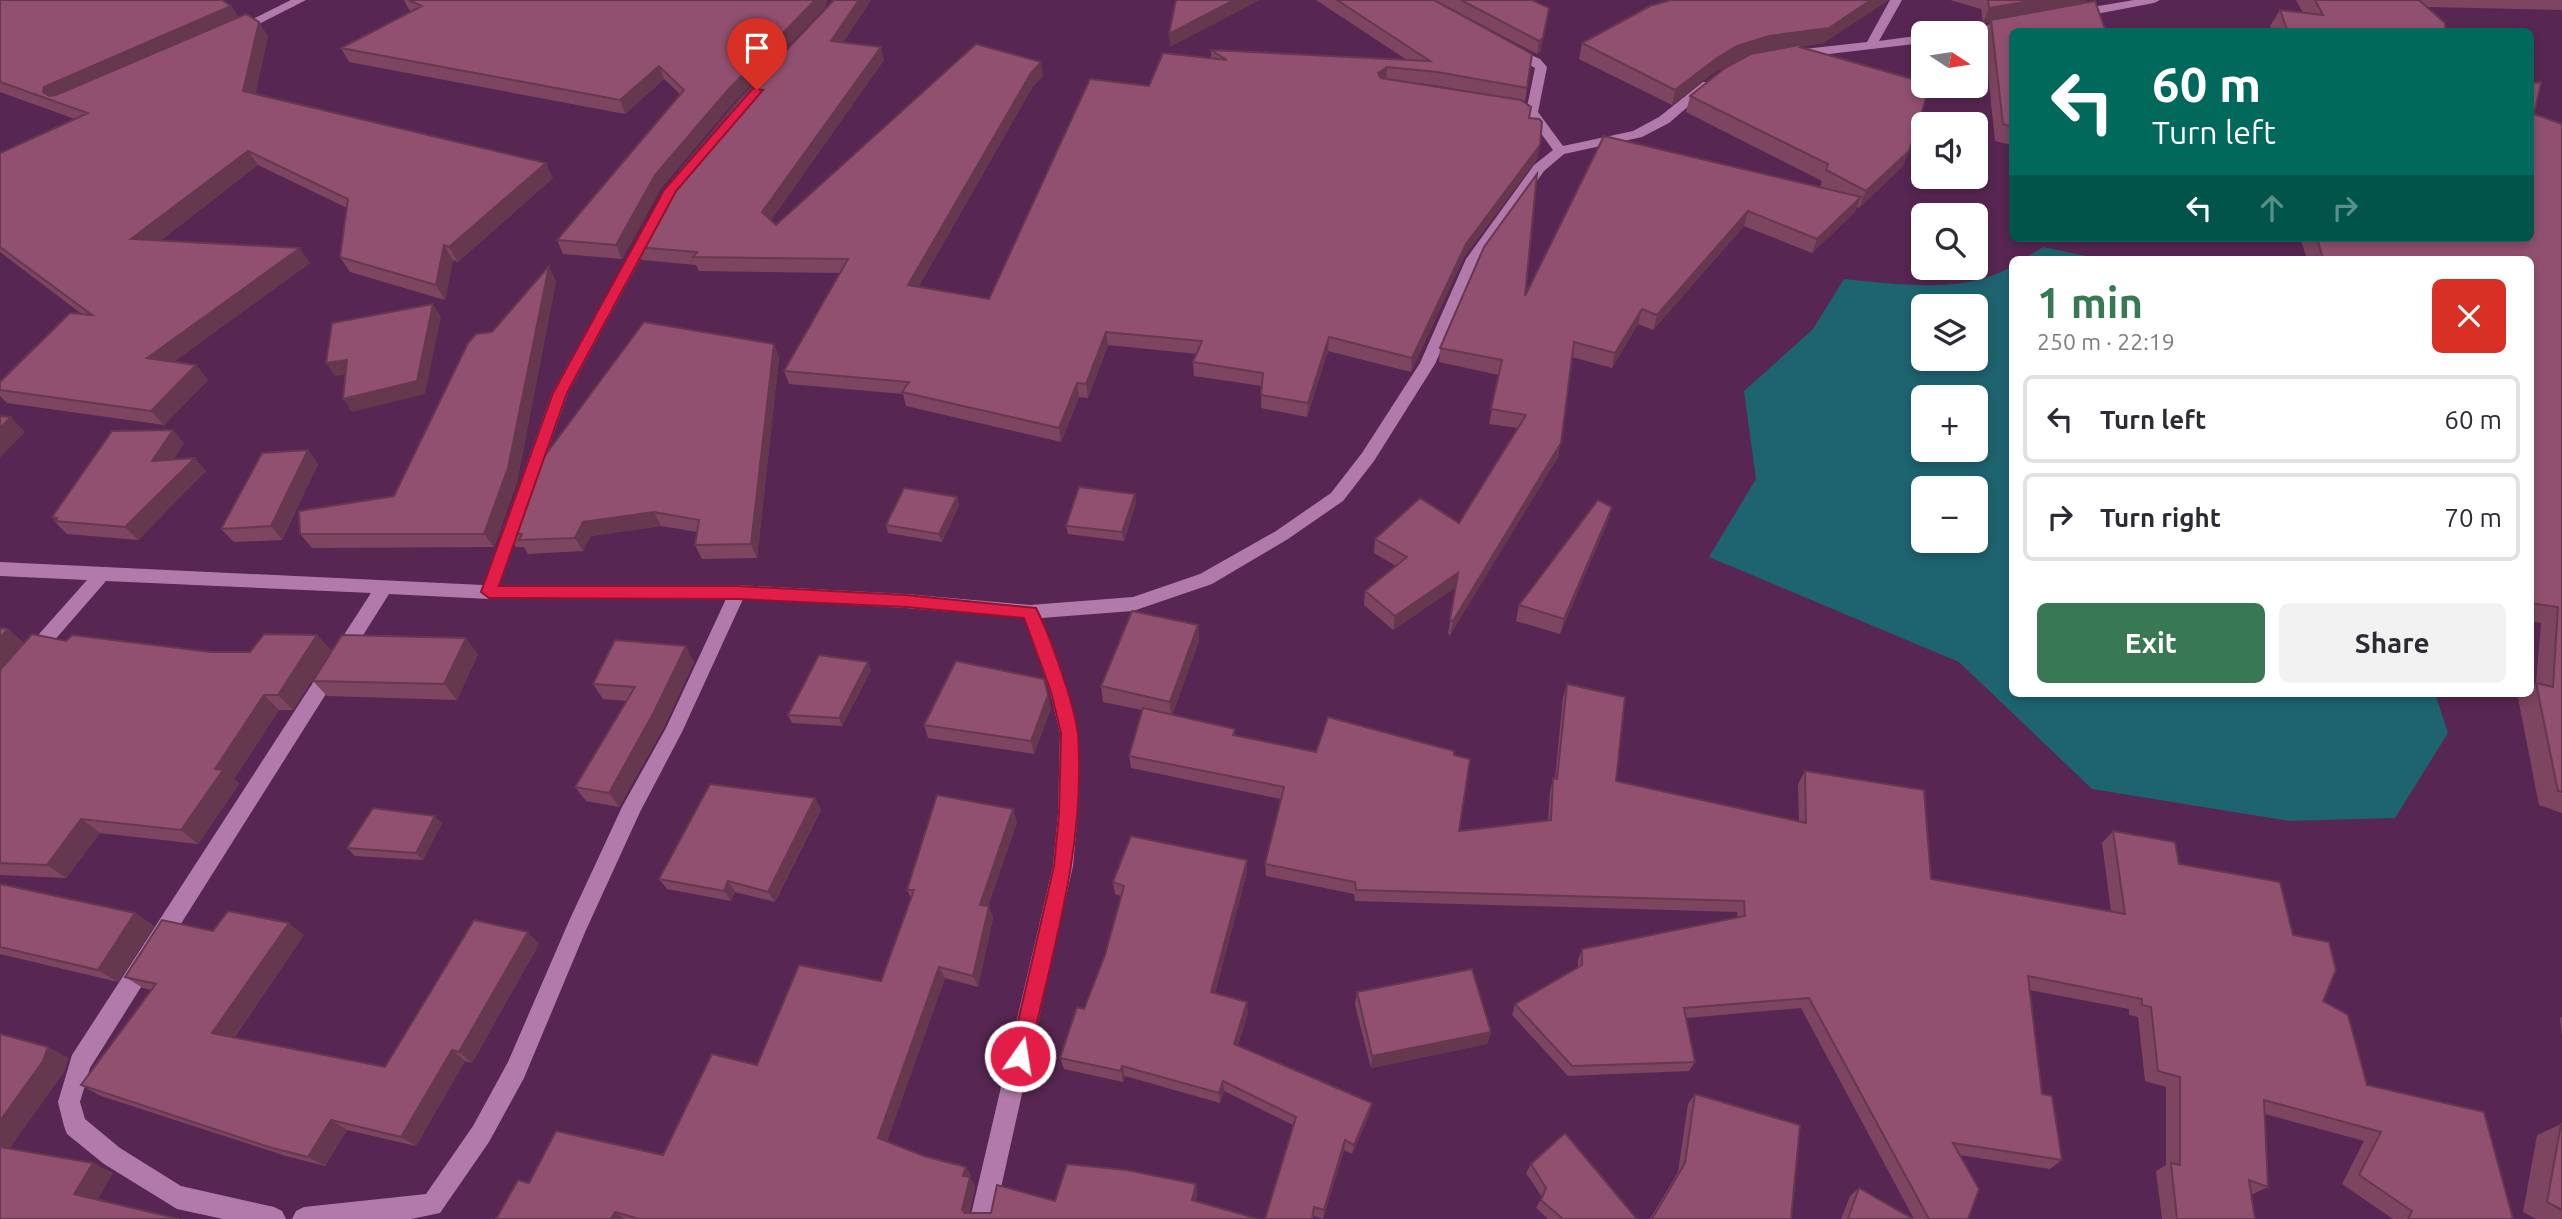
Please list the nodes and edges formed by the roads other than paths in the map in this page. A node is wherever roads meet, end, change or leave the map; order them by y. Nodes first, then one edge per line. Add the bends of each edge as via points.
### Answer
1 (300, 0) edge
2 (1896, 0) edge
3 (2154, 0) edge
4 (2060, 16) edge
5 (2025, 21) edge
6 (1988, 28) edge
7 (223, 35) edge
8 (1911, 40) edge
9 (1495, 41) edge
10 (1871, 45) junction
11 (1784, 55) edge
12 (1724, 74) edge
13 (1498, 104) edge
14 (1532, 112) junction
15 (1560, 151) junction
16 (658, 213) edge
17 (0, 569) edge
18 (102, 574) junction
19 (384, 588) junction
20 (489, 592) junction
21 (738, 593) junction
22 (1030, 612) junction
23 (0, 691) edge
24 (430, 1212) edge
25 (274, 1219) edge
26 (304, 1219) edge
27 (982, 1219) edge

1 - 7 street
2 - 10 street
3 - 4 street
5 - 6 street
8 - 10 street
9 - 14 street via 1541,67
10 - 11 street
12 - 15 street via 1664,120 1637,134
13 - 14 street
14 - 15 street
15 - 22 street via 1539,168 1474,259 1427,364 1368,457 1337,496 1282,535 1206,579 1133,604
16 - 20 street via 560,393
17 - 18 street
18 - 19 street
18 - 23 street
19 - 20 street
19 - 25 street via 80,1063 69,1102 75,1126 177,1197
20 - 21 street
21 - 22 street
21 - 24 street via 610,856 516,1070
22 - 27 street via 1069,733 1068,813 1063,866
24 - 26 street

